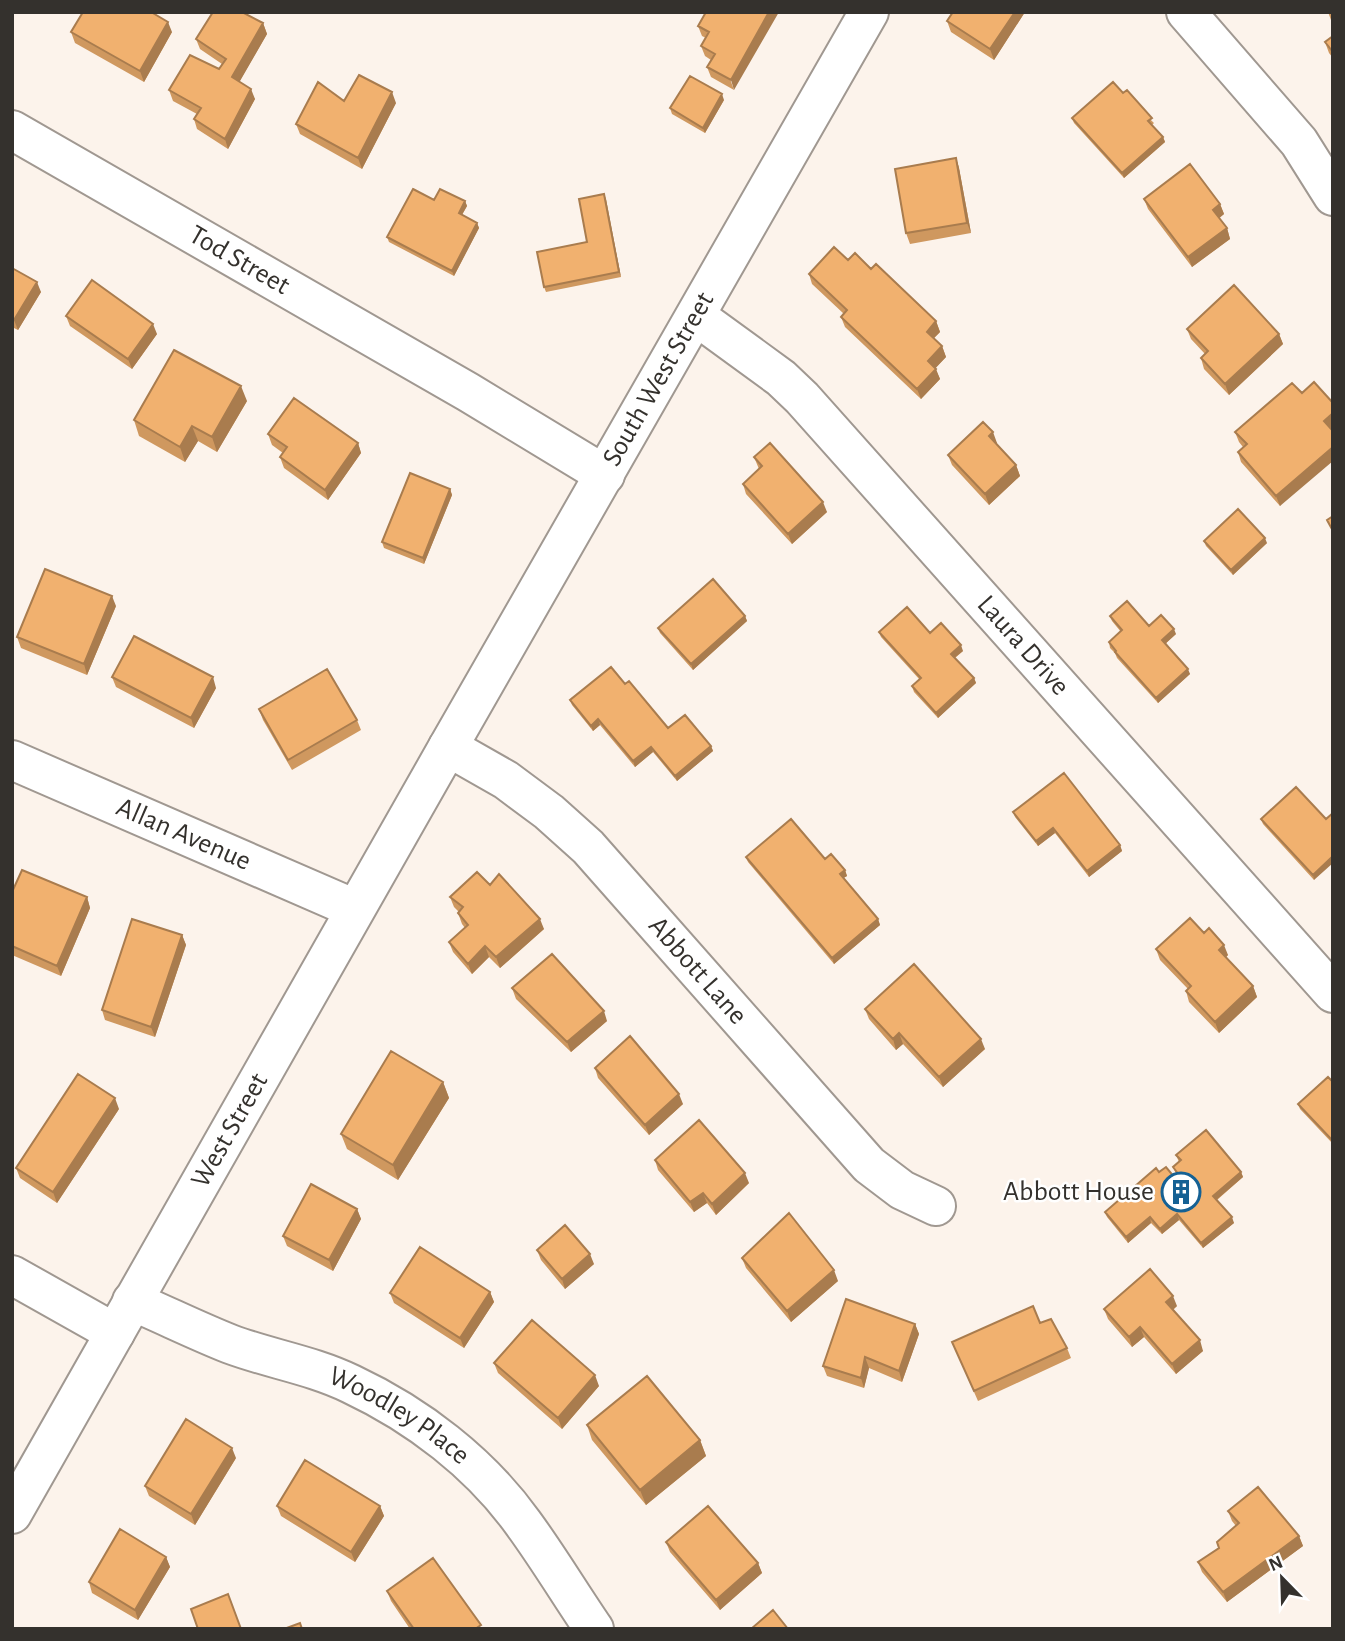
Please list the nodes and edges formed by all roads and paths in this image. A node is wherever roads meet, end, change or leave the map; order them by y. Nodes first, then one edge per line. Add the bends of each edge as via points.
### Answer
1 (869, 12) edge
2 (1186, 12) edge
3 (12, 130) edge
4 (1333, 196) edge
5 (696, 316) junction
6 (605, 475) junction
7 (448, 747) junction
8 (12, 760) edge
9 (355, 909) junction
10 (1333, 993) edge
11 (936, 1206) dead end
12 (12, 1275) edge
13 (123, 1317) junction
14 (12, 1514) edge
15 (594, 1629) edge

1 - 5 street, South West Street
2 - 4 street via 1299,142
3 - 6 street, Tod Street
5 - 6 street, South West Street
5 - 10 street, Laura Drive via 802,398
6 - 7 street, South West Street
7 - 9 street, West Street
7 - 11 street, Abbott Lane via 549,811 588,848 869,1165 902,1190
8 - 9 street, Allan Avenue
9 - 13 street, West Street
12 - 13 street, Woodley Place
13 - 14 street, West Street
13 - 15 street, Woodley Place via 317,1370 352,1384 412,1419 443,1440 522,1521

